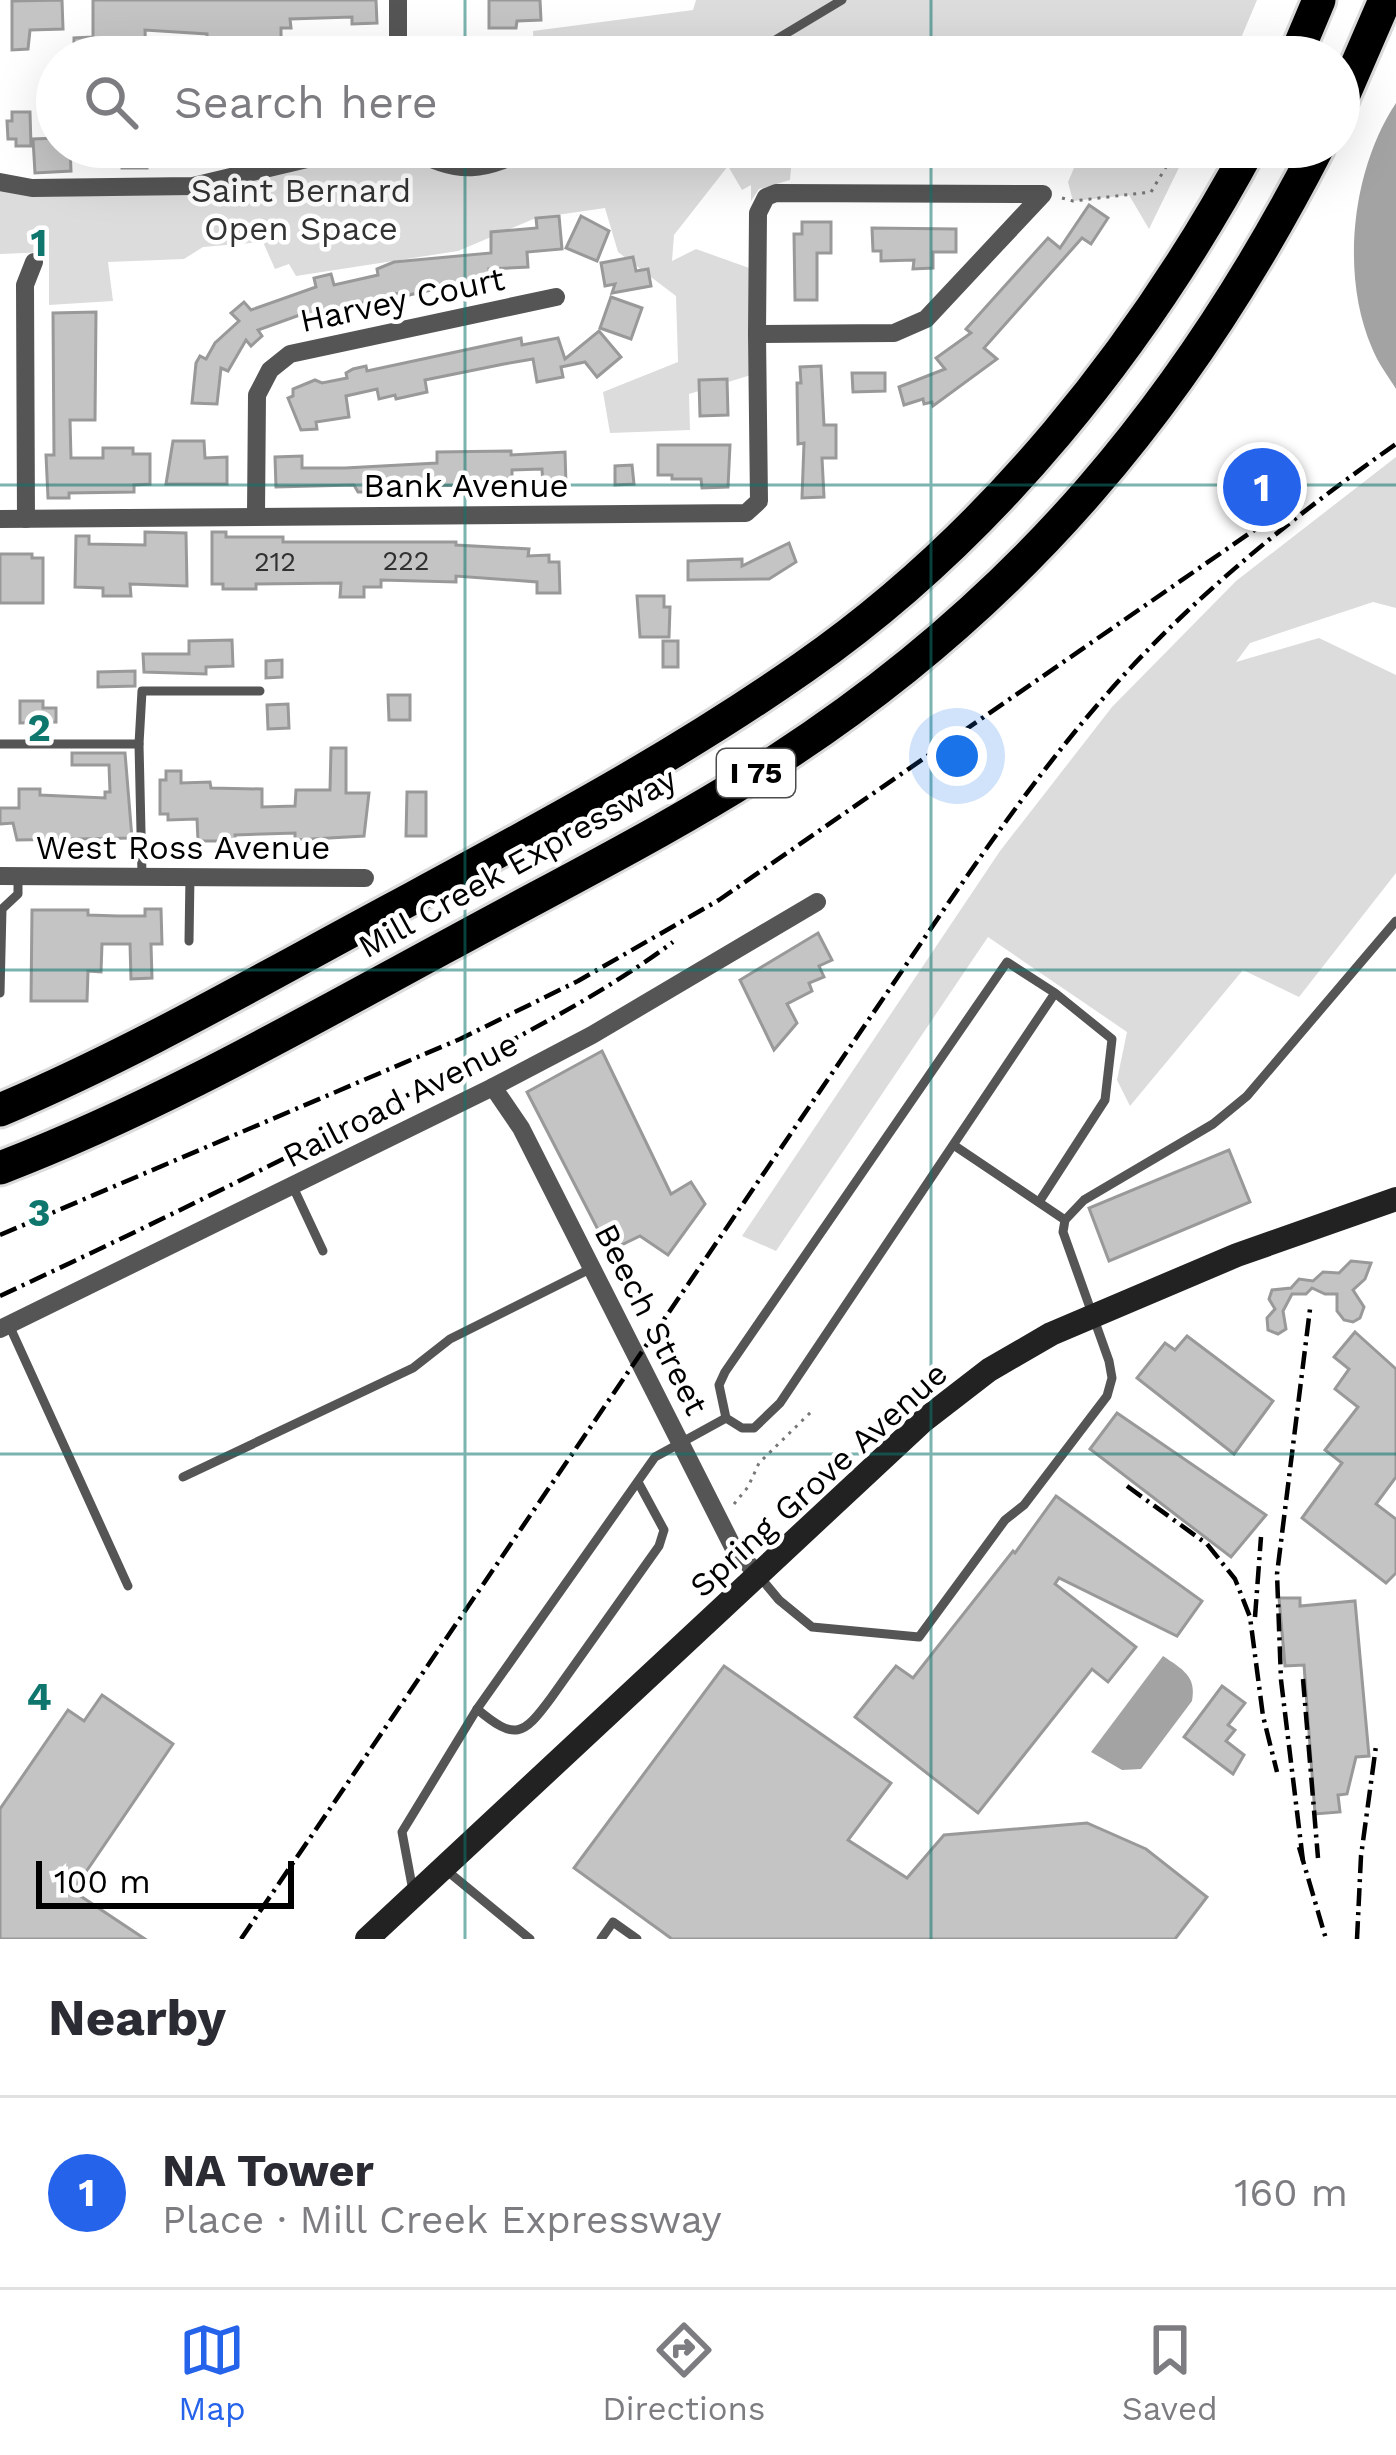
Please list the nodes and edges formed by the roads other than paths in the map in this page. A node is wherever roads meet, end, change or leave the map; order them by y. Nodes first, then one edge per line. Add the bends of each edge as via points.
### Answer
1 (398, 0) edge
2 (842, 0) edge
3 (1319, 0) edge
4 (1385, 0) edge
5 (398, 36) edge
6 (782, 36) edge
7 (1303, 36) edge
8 (1360, 58) edge
9 (269, 168) edge
10 (444, 168) edge
11 (499, 168) edge
12 (1238, 168) edge
13 (1307, 168) edge
14 (0, 182) edge
15 (34, 262) dead end
16 (556, 297) dead end
17 (757, 334) junction
18 (256, 515) junction
19 (0, 519) edge
20 (26, 519) junction
21 (260, 691) dead end
22 (0, 744) edge
23 (139, 744) junction
24 (142, 875) junction
25 (190, 875) junction
26 (9, 876) edge
27 (365, 878) dead end
28 (817, 902) dead end
29 (1396, 920) edge
30 (189, 941) dead end
31 (0, 993) edge
32 (1055, 993) junction
33 (494, 1087) junction
34 (0, 1110) edge
35 (955, 1145) junction
36 (0, 1168) edge
37 (293, 1187) junction
38 (1396, 1199) edge
39 (1039, 1202) junction
40 (1065, 1220) junction
41 (323, 1251) dead end
42 (592, 1268) junction
43 (1092, 1317) junction
44 (4, 1328) edge
45 (726, 1418) junction
46 (681, 1444) junction
47 (183, 1477) dead end
48 (638, 1483) junction
49 (759, 1576) junction
50 (128, 1586) dead end
51 (477, 1709) junction
52 (442, 1867) junction
53 (414, 1894) junction
54 (368, 1939) edge
55 (530, 1939) edge
56 (601, 1939) edge
57 (638, 1939) edge

1 - 5 street
2 - 6 lane
3 - 7 highway
4 - 8 highway
9 - 14 street via 193,186
10 - 11 lane
12 - 34 highway, Mill Creek Expressway / I 75 via 1187,257 1067,421 914,580 822,654 592,801 153,1040
13 - 36 highway, Mill Creek Expressway / I 75 via 1210,338 1131,444 1008,578 893,677 780,758 639,842 179,1089
15 - 20 street via 25,285
16 - 18 street, Harvey Court via 290,354 257,395
17 - 17 street, Bank Avenue via 758,212 766,197 1043,194 911,328
17 - 18 street, Bank Avenue via 759,501 746,513
18 - 20 street, Bank Avenue
19 - 20 street, Bank Avenue
21 - 23 lane via 142,691
22 - 23 lane
23 - 24 lane
24 - 25 street, West Ross Avenue
24 - 26 street, West Ross Avenue
25 - 27 street, West Ross Avenue
25 - 30 lane
26 - 31 lane via 18,894 2,909
28 - 33 street, Railroad Avenue
29 - 40 lane via 1247,1096
32 - 35 lane
32 - 39 lane via 1112,1039 1105,1100
32 - 45 lane via 1007,962 725,1372 719,1384
33 - 37 street, Railroad Avenue
33 - 42 street, Beech Street
35 - 39 lane
35 - 45 lane via 781,1403 754,1428
37 - 41 lane
37 - 44 street, Railroad Avenue
38 - 43 main road, Spring Grove Avenue
39 - 40 lane
40 - 43 lane
42 - 46 street, Beech Street
42 - 47 lane via 450,1340 413,1368
43 - 49 main road, Spring Grove Avenue via 989,1370 923,1421
43 - 49 lane via 1109,1361 1108,1396 919,1637 812,1627
44 - 50 lane
45 - 46 lane
46 - 48 lane via 656,1457
46 - 49 street, Beech Street via 733,1547
48 - 51 lane
48 - 51 lane via 664,1530 659,1546 565,1679 517,1732
49 - 52 main road, Spring Grove Avenue
51 - 53 lane via 402,1832
52 - 53 main road, Spring Grove Avenue
52 - 55 lane
53 - 54 main road, Spring Grove Avenue
56 - 57 lane via 613,1922

